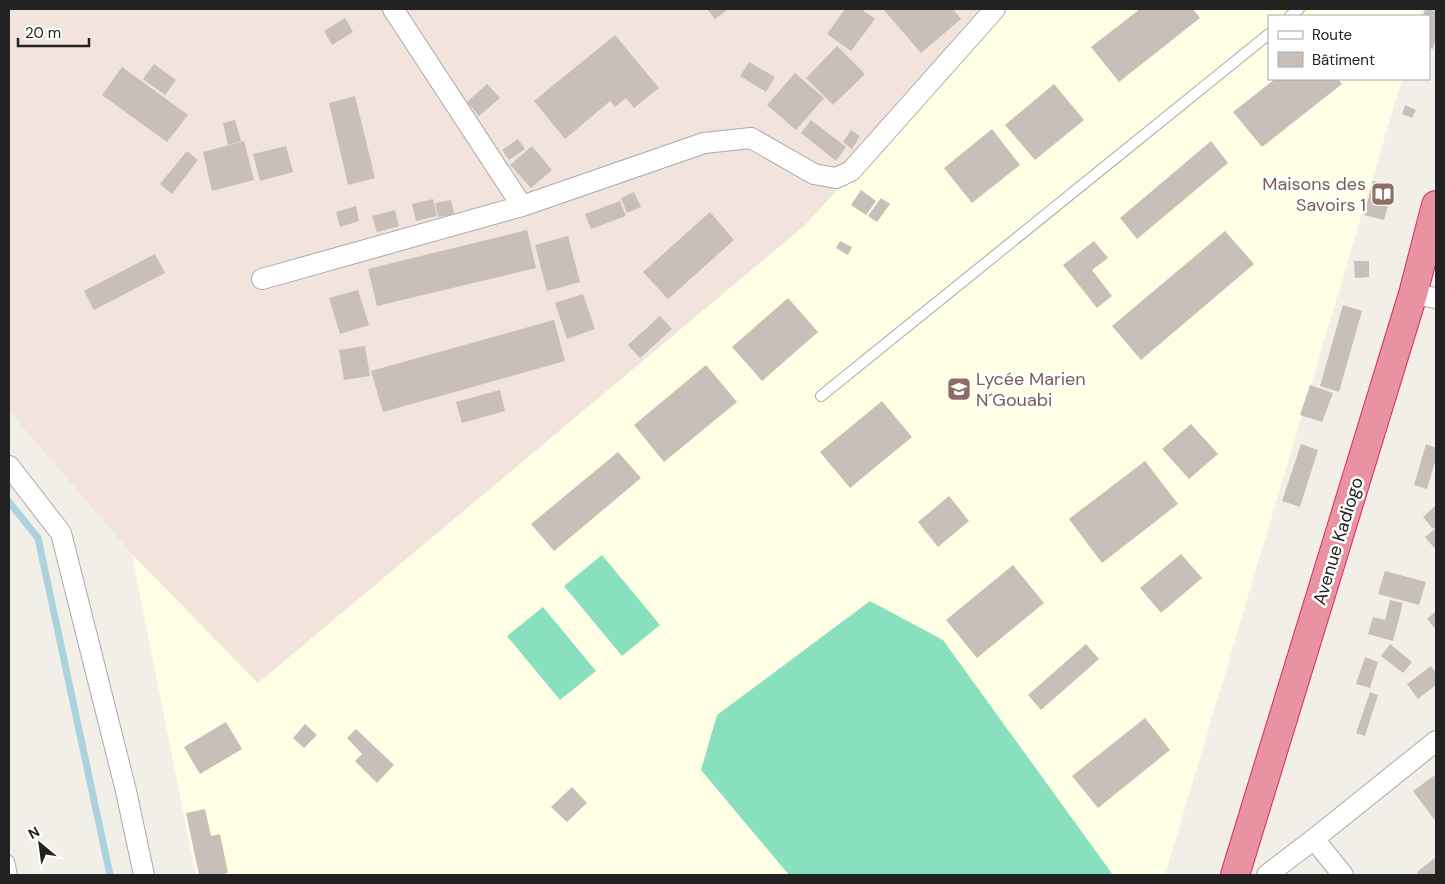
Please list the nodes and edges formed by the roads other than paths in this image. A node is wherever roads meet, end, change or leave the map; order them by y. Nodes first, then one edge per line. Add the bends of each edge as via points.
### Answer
1 (393, 9) edge
2 (995, 9) edge
3 (1268, 35) edge
4 (1436, 205) edge
5 (522, 206) junction
6 (262, 279) dead end
7 (1425, 296) edge
8 (821, 396) dead end
9 (9, 466) edge
10 (1436, 741) edge
11 (1314, 840) junction
12 (9, 862) edge
13 (12, 875) edge
14 (144, 875) edge
15 (1235, 875) edge
16 (1267, 875) edge
17 (1343, 875) edge

1 - 5 street
2 - 5 street via 851,171 836,178 814,174 751,138 704,143
3 - 8 lane
4 - 7 highway, Avenue Kadiogo
5 - 6 street
7 - 15 highway, Avenue Kadiogo
9 - 14 street via 61,533
10 - 11 street
11 - 16 street
11 - 17 street
12 - 13 lane

